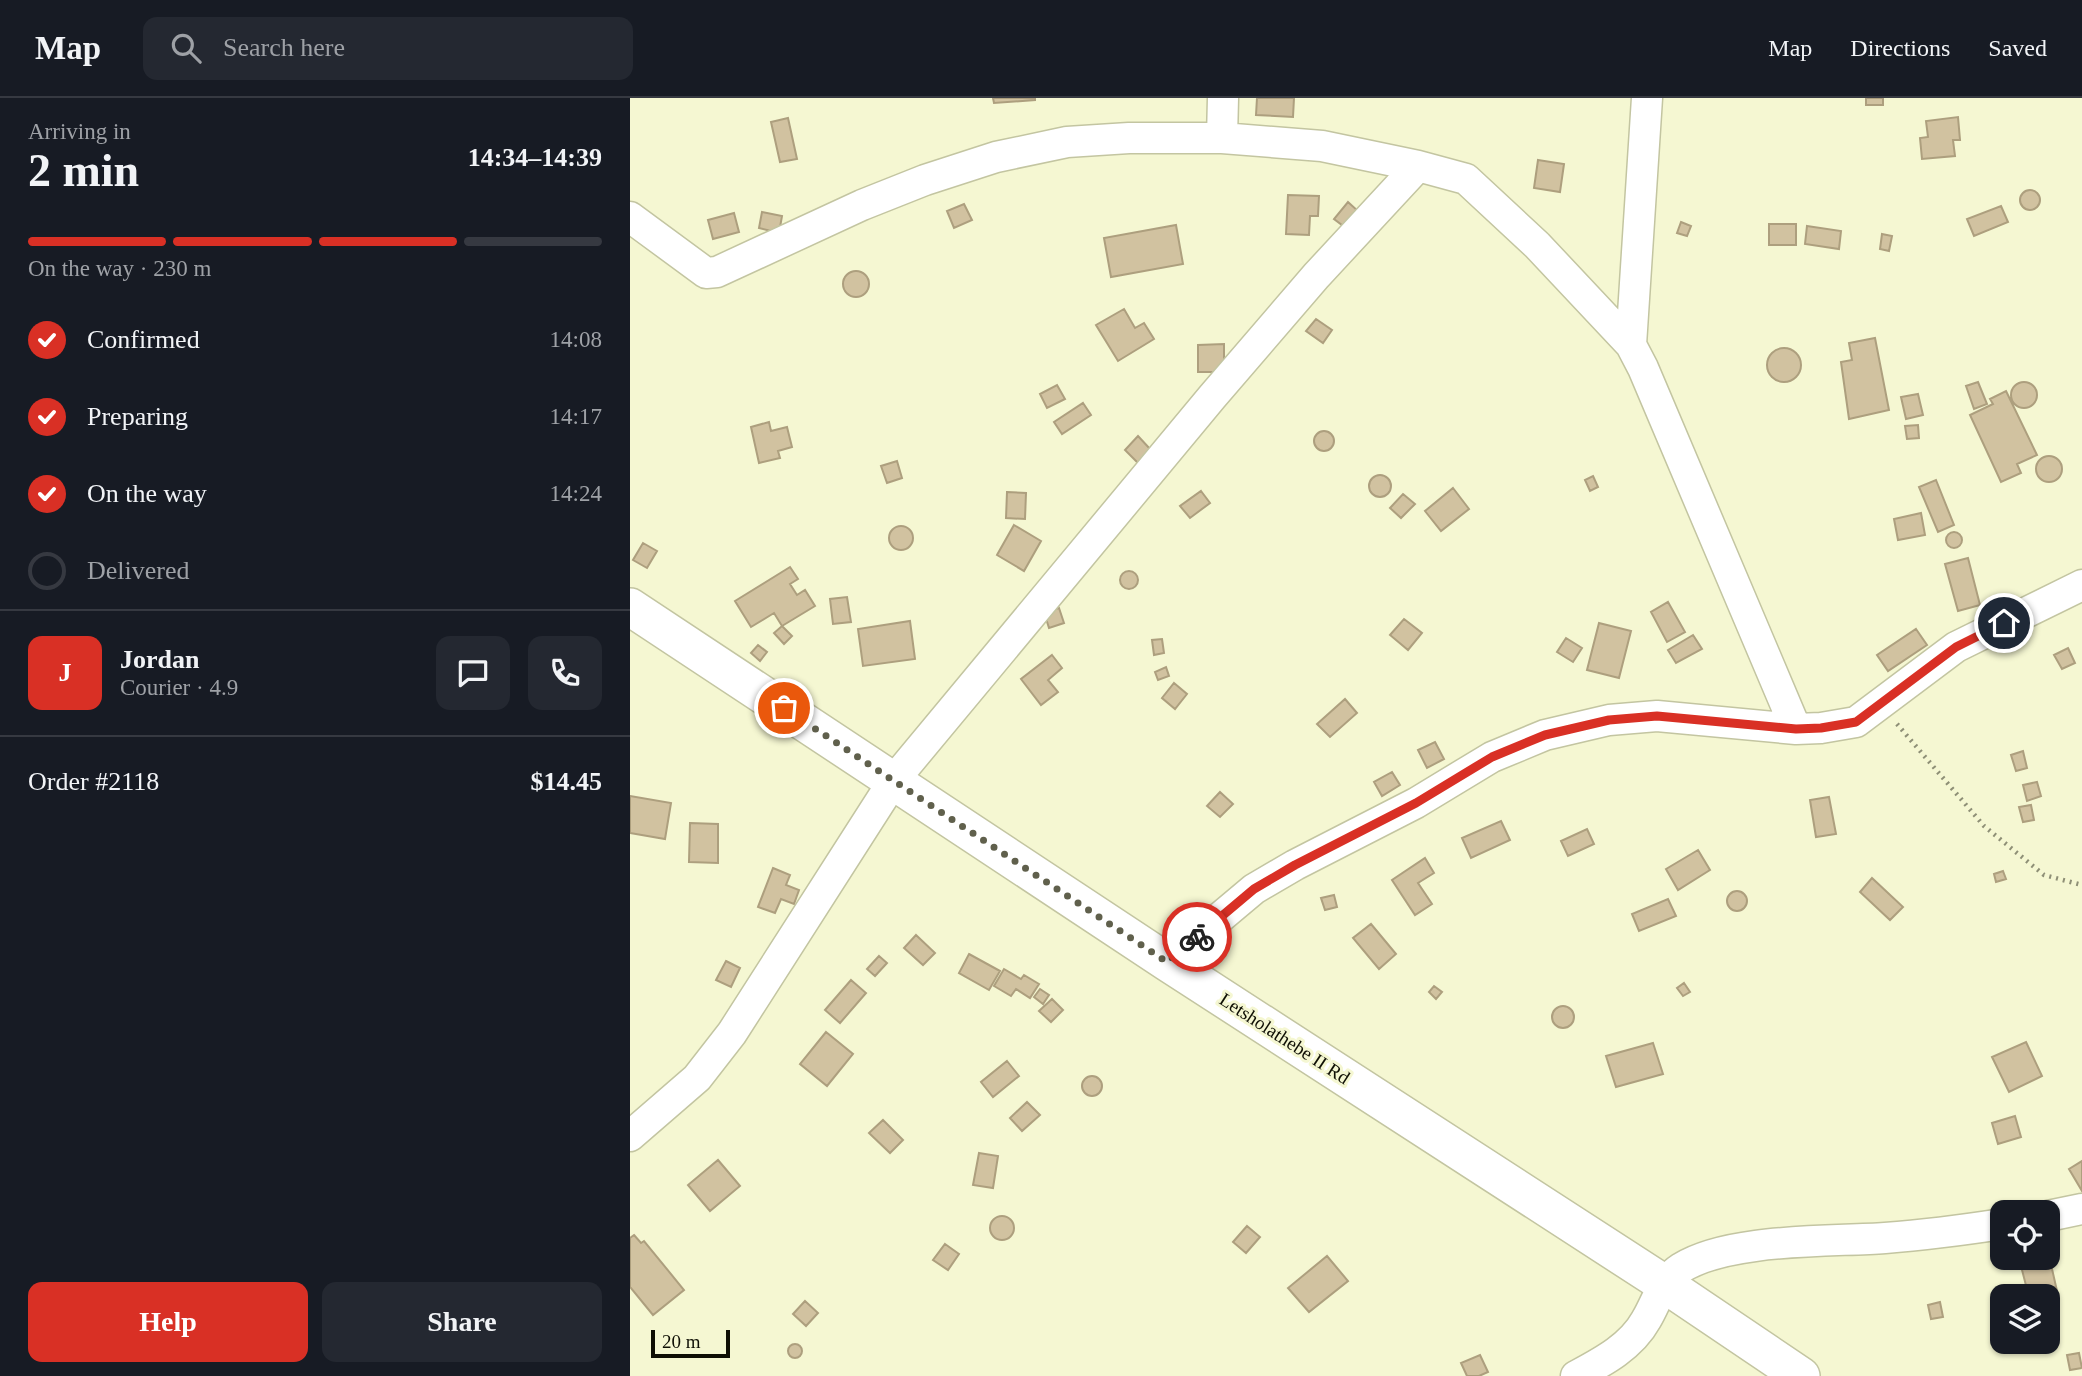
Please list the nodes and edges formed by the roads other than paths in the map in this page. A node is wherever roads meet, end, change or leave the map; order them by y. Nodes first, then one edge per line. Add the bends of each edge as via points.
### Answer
1 (1223, 98) edge
2 (1647, 98) edge
3 (1222, 138) junction
4 (1418, 166) junction
5 (630, 217) edge
6 (1631, 345) junction
7 (2082, 585) edge
8 (630, 607) edge
9 (1796, 729) junction
10 (894, 780) junction
11 (1167, 962) junction
12 (630, 1136) edge
13 (2082, 1209) edge
14 (2060, 1214) edge
15 (1990, 1225) edge
16 (1663, 1283) junction
17 (1576, 1376) edge
18 (1801, 1376) edge

1 - 3 street
2 - 6 street
3 - 4 street via 1322,146
3 - 5 street via 1067,142 996,158 862,205 717,272 706,273
4 - 6 street via 1466,179 1538,245
4 - 10 street via 1212,397
6 - 9 street
7 - 9 street via 1956,647 1856,722
8 - 10 street, Letsholathebe II Rd
9 - 11 street via 1657,716 1609,720 1545,735 1492,757 1254,889
10 - 11 street, Letsholathebe II Rd
10 - 12 street via 732,1033 697,1078
11 - 16 street, Letsholathebe II Rd
13 - 14 street
15 - 16 street via 1720,1251 1695,1260
16 - 17 street via 1632,1340
16 - 18 street, Letsholathebe II Rd

